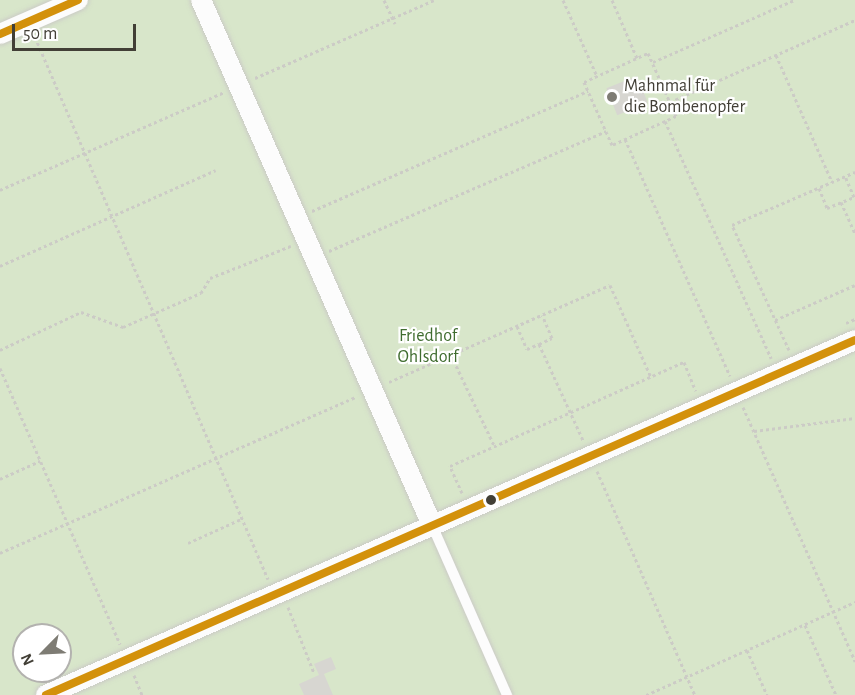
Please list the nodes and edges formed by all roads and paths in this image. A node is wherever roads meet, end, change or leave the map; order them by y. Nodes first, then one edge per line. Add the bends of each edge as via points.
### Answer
1 (78, 0) edge
2 (201, 0) edge
3 (384, 0) edge
4 (419, 0) edge
5 (434, 0) edge
6 (563, 0) edge
7 (612, 0) edge
8 (794, 0) edge
9 (422, 5) junction
10 (392, 18) junction
11 (855, 20) edge
12 (29, 22) junction
13 (395, 24) dead end
14 (0, 34) edge
15 (776, 56) junction
16 (637, 58) junction
17 (652, 63) junction
18 (597, 76) junction
19 (249, 81) junction
20 (588, 91) junction
21 (670, 102) junction
22 (665, 121) junction
23 (606, 131) junction
24 (625, 139) junction
25 (81, 154) junction
26 (216, 170) dead end
27 (855, 172) edge
28 (845, 176) junction
29 (832, 182) junction
30 (819, 188) junction
31 (0, 190) edge
32 (308, 201) dead end
33 (841, 202) junction
34 (312, 211) junction
35 (109, 218) junction
36 (316, 221) dead end
37 (855, 234) edge
38 (319, 247) junction
39 (334, 262) dead end
40 (0, 266) edge
41 (855, 285) edge
42 (153, 315) junction
43 (542, 315) junction
44 (855, 319) edge
45 (775, 320) junction
46 (517, 326) junction
47 (836, 327) dead end
48 (855, 340) edge
49 (539, 344) junction
50 (798, 344) dead end
51 (0, 350) edge
52 (451, 355) junction
53 (783, 361) junction
54 (760, 362) dead end
55 (0, 368) edge
56 (740, 370) dead end
57 (382, 372) dead end
58 (651, 377) junction
59 (721, 379) dead end
60 (733, 383) junction
61 (704, 386) dead end
62 (384, 388) junction
63 (685, 395) dead end
64 (699, 398) junction
65 (570, 413) junction
66 (855, 418) edge
67 (754, 431) junction
68 (593, 436) dead end
69 (572, 445) dead end
70 (494, 446) junction
71 (586, 448) junction
72 (214, 459) junction
73 (40, 461) junction
74 (0, 479) edge
75 (466, 498) junction
76 (241, 519) junction
77 (67, 523) junction
78 (432, 525) junction
79 (188, 543) dead end
80 (0, 553) edge
81 (278, 593) junction
82 (855, 602) edge
83 (833, 612) junction
84 (805, 624) junction
85 (747, 650) junction
86 (127, 659) junction
87 (855, 661) edge
88 (314, 673) dead end
89 (687, 676) junction
90 (46, 695) edge
91 (507, 695) edge
92 (645, 695) edge
93 (695, 695) edge
94 (766, 695) edge
95 (836, 695) edge

1 - 12 street
2 - 19 street
3 - 10 path
4 - 9 path
5 - 9 path
6 - 18 path
7 - 16 path
8 - 17 path
9 - 10 path
10 - 13 path
10 - 19 path
11 - 15 path
12 - 14 street
12 - 25 path
15 - 21 path
15 - 29 path
16 - 17 path via 648,53
16 - 18 path
17 - 21 path
18 - 20 path via 584,82
19 - 25 path
19 - 38 street
20 - 23 path
20 - 34 path
21 - 22 path via 676,116
22 - 24 path
22 - 53 path
23 - 24 path via 612,144
23 - 38 path
24 - 60 path
25 - 31 path
25 - 35 path
26 - 35 path
27 - 28 path
28 - 29 path
28 - 33 path via 854,197
29 - 30 path
30 - 33 path via 827,208
30 - 45 path via 732,225
32 - 34 path
33 - 37 path
34 - 36 path
35 - 40 path
35 - 42 path
38 - 39 path
38 - 42 path via 210,278 201,293
38 - 62 street
41 - 45 path
42 - 51 path via 123,327 81,312
42 - 72 path
43 - 46 path
43 - 49 path via 552,338
43 - 58 path via 610,285
44 - 47 path
45 - 53 path
46 - 49 path via 528,349
46 - 52 path
48 - 53 street
49 - 65 path
50 - 53 path
52 - 62 path
52 - 70 path
53 - 54 path
53 - 60 street
55 - 73 path
56 - 60 path
57 - 62 path
58 - 64 path via 684,362
58 - 65 path
59 - 60 path
60 - 64 street
60 - 67 path
61 - 64 path
62 - 72 path
62 - 78 street
63 - 64 path
64 - 71 street
65 - 70 path
65 - 71 path
66 - 67 path
67 - 83 path
68 - 71 path
69 - 71 path
70 - 75 path via 450,466
71 - 75 street
71 - 89 path
72 - 76 path
72 - 77 path
73 - 74 path
73 - 77 path
75 - 78 street
76 - 79 path
76 - 81 path
77 - 80 path
77 - 86 path
78 - 81 street
78 - 91 lane
81 - 86 street
81 - 88 path
82 - 83 path
83 - 84 path
83 - 87 path
84 - 85 path
84 - 95 path
85 - 89 path
85 - 94 path
86 - 90 street
89 - 92 path
89 - 93 path

